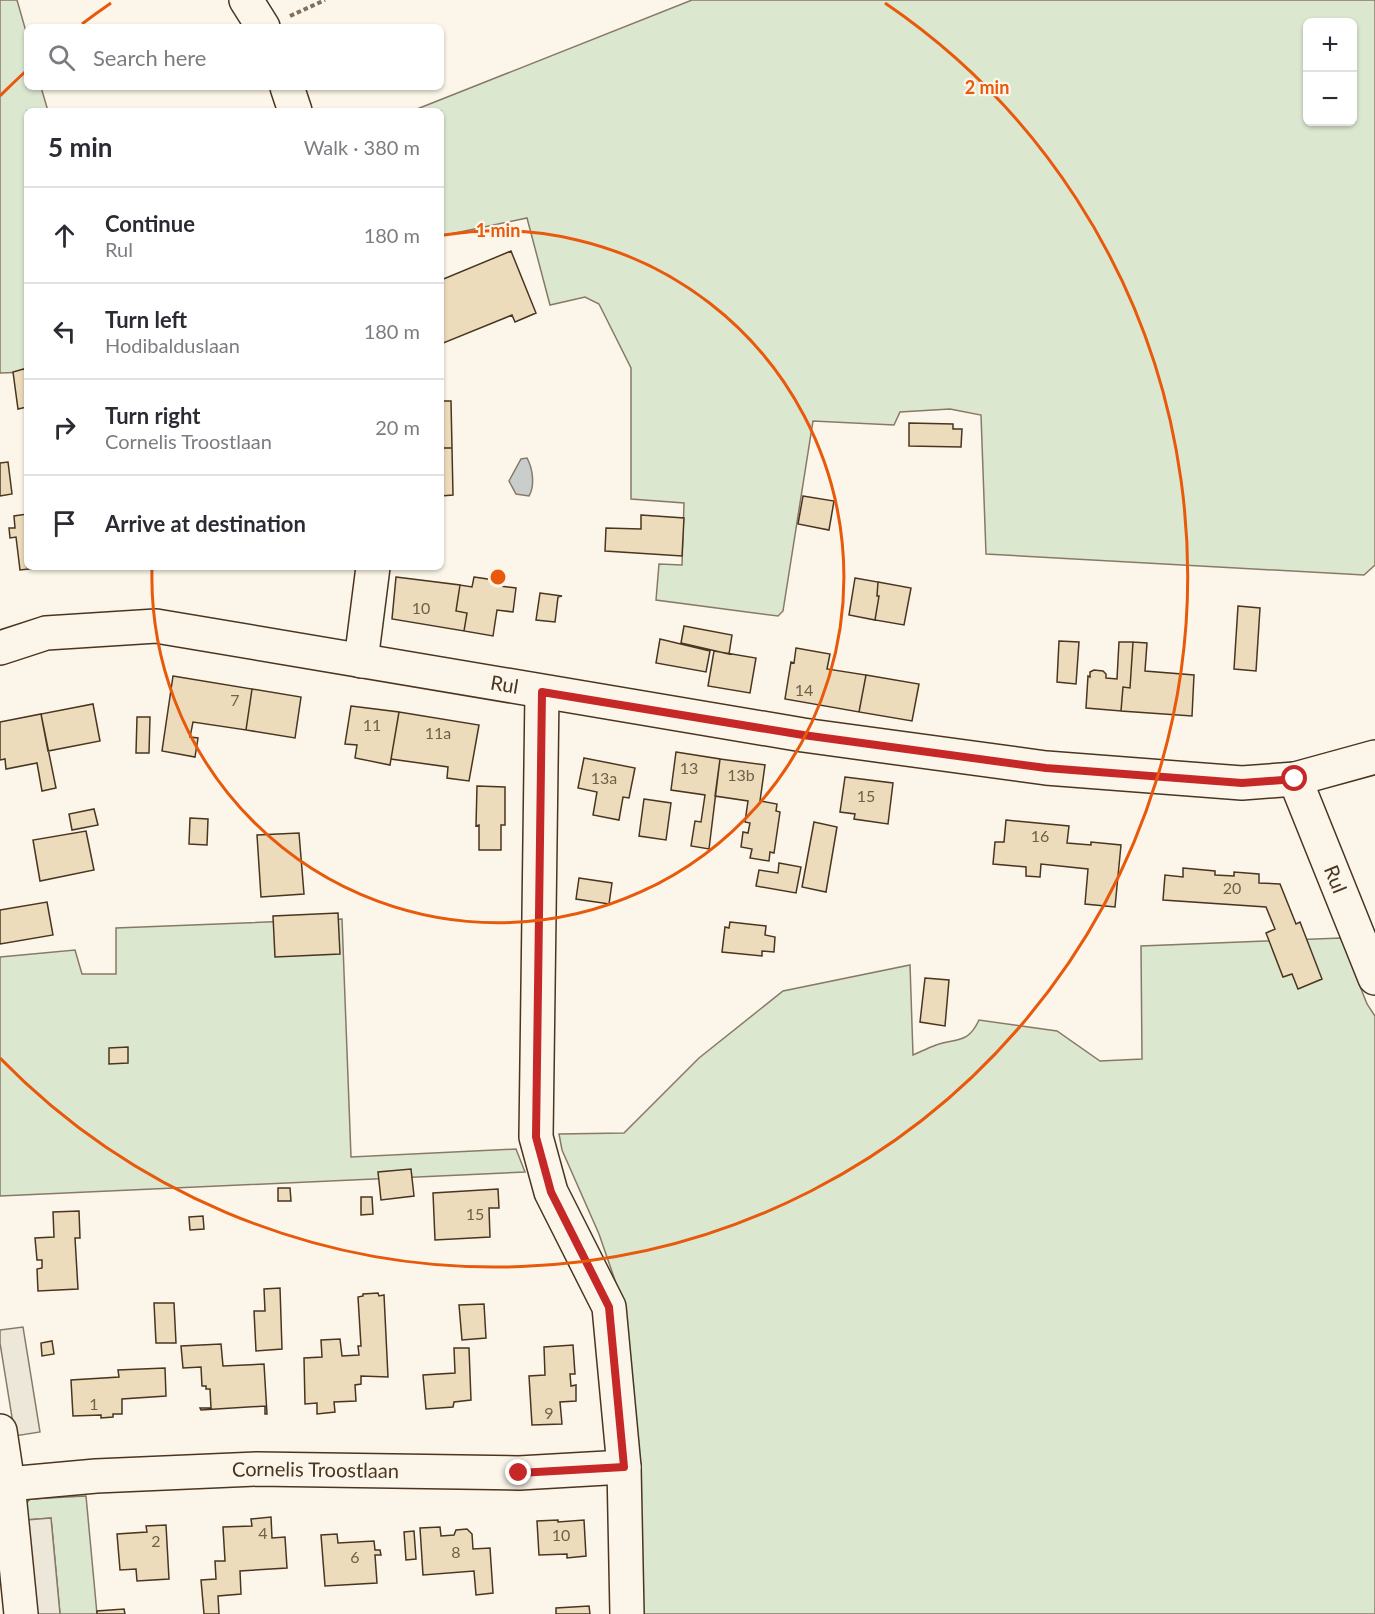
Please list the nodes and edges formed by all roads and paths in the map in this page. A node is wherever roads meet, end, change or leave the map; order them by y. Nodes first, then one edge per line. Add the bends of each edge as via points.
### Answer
1 (246, 0) edge
2 (325, 0) edge
3 (274, 22) edge
4 (288, 90) edge
5 (295, 108) edge
6 (373, 570) edge
7 (0, 648) edge
8 (360, 661) junction
9 (542, 692) junction
10 (1375, 757) edge
11 (1295, 779) junction
12 (1375, 978) edge
13 (0, 1431) edge
14 (624, 1467) junction
15 (8, 1484) junction
16 (21, 1614) edge
17 (627, 1614) edge

1 - 3 street
2 - 3 path
4 - 5 street
6 - 8 street
7 - 8 street, Rul via 46,633 156,626
8 - 9 street, Rul
9 - 11 street, Rul via 803,735 1046,768 1242,783
9 - 14 street via 536,1137 551,1192 609,1307
10 - 11 street, Rul
11 - 12 street, Rul
13 - 15 street
14 - 15 street, Cornelis Troostlaan via 519,1473 257,1469
14 - 17 street
15 - 16 street

